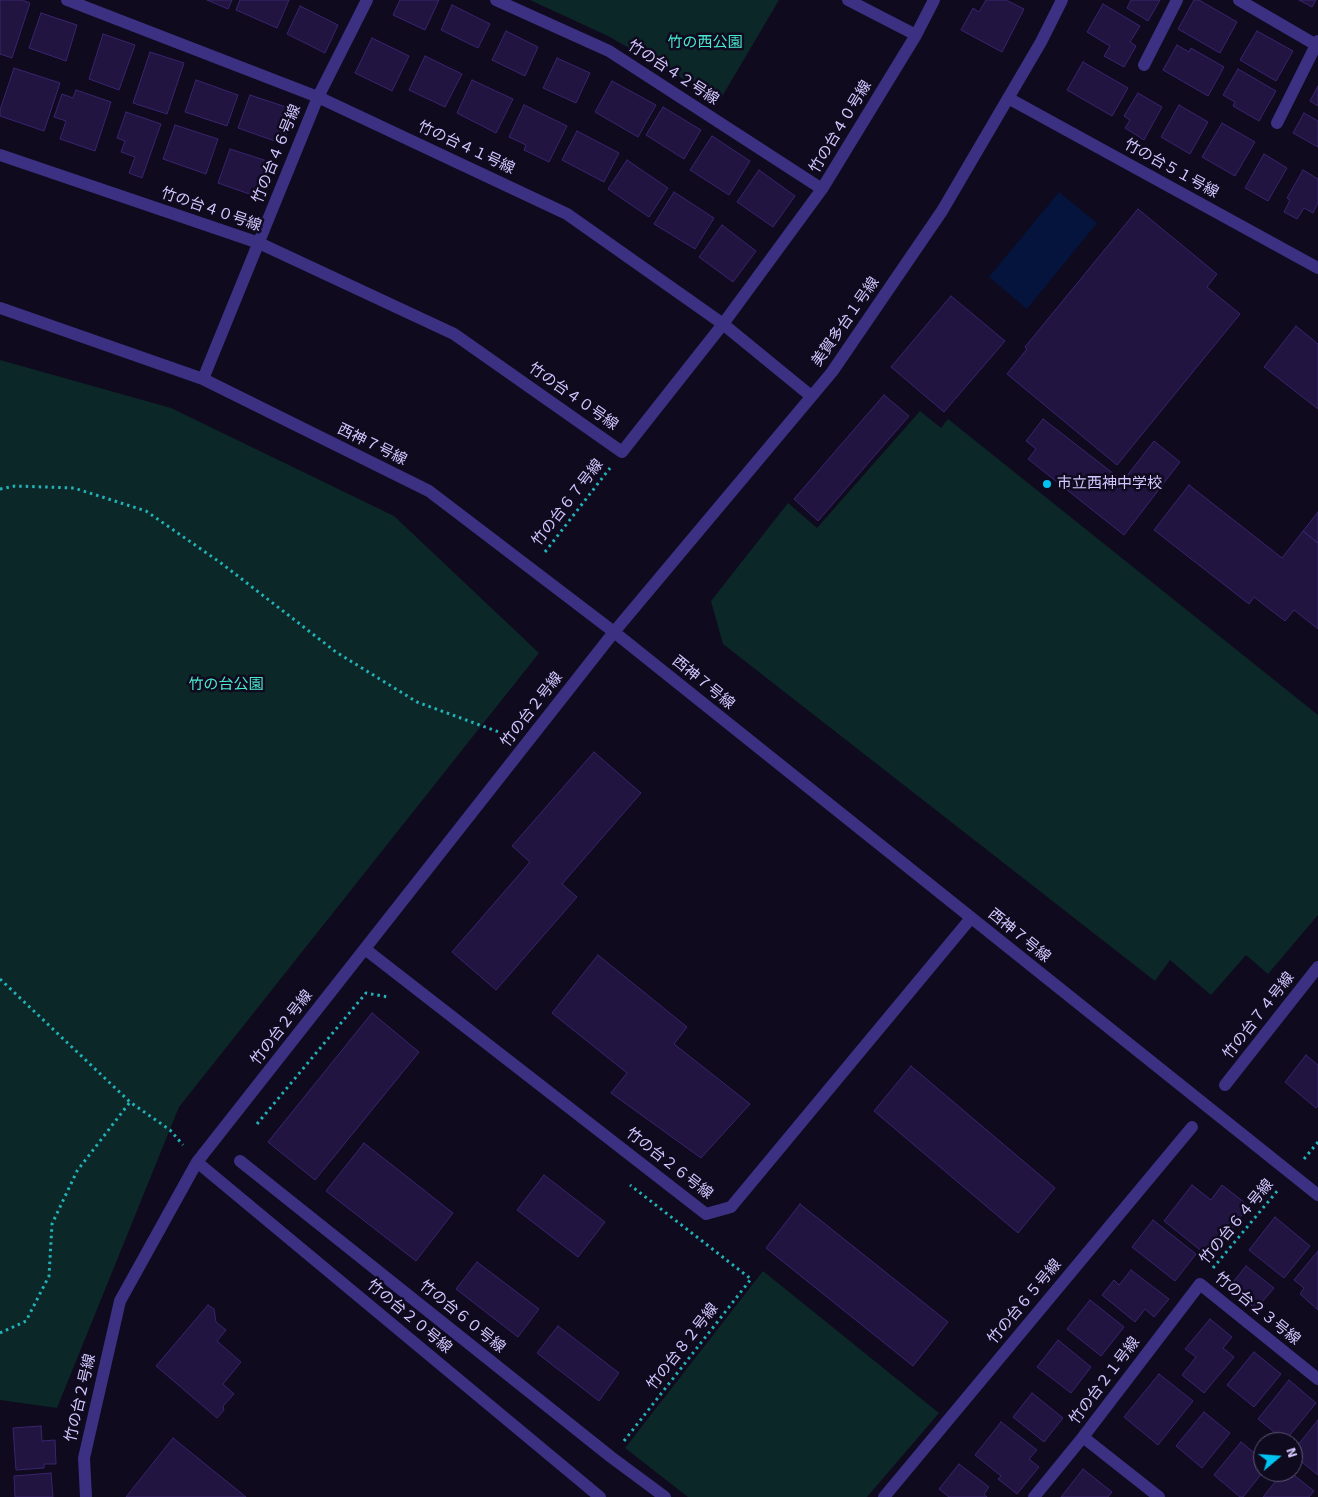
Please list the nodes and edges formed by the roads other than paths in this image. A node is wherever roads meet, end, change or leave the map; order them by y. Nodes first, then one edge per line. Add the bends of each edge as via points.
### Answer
1 (67, 0) edge
2 (367, 0) edge
3 (496, 0) edge
4 (848, 0) edge
5 (934, 0) edge
6 (1062, 0) edge
7 (1177, 0) edge
8 (1239, 0) edge
9 (916, 35) junction
10 (1317, 44) edge
11 (1144, 65) dead end
12 (318, 97) junction
13 (1008, 98) junction
14 (1277, 123) dead end
15 (0, 155) edge
16 (822, 189) junction
17 (259, 243) junction
18 (1318, 268) edge
19 (0, 308) edge
20 (723, 324) junction
21 (203, 379) junction
22 (810, 396) junction
23 (614, 632) junction
24 (971, 918) junction
25 (366, 949) junction
26 (1318, 967) edge
27 (1225, 1085) dead end
28 (1192, 1127) dead end
29 (240, 1161) dead end
30 (198, 1162) junction
31 (1318, 1196) edge
32 (1200, 1284) joint
33 (1318, 1379) edge
34 (1083, 1437) junction
35 (86, 1497) edge
36 (600, 1497) edge
37 (665, 1497) edge
38 (884, 1497) edge
39 (1034, 1497) edge
40 (1159, 1497) edge

1 - 12 street, 竹の台４１号線
2 - 12 street, 竹の台４６号線
3 - 16 street, 竹の台４２号線 via 609,51
4 - 9 street
5 - 9 street, 竹の台４０号線
6 - 13 street, 美賀多台１号線
7 - 11 street
8 - 10 street
9 - 16 street, 竹の台４０号線
10 - 14 street
12 - 17 street, 竹の台４６号線
12 - 20 street, 竹の台４１号線 via 567,214
13 - 18 street, 竹の台５１号線
13 - 22 street, 美賀多台１号線 via 942,211 832,372
15 - 17 street, 竹の台４０号線
16 - 20 street, 竹の台４０号線
17 - 20 street, 竹の台４０号線 via 454,334 622,452
17 - 21 street, 竹の台４６号線
19 - 21 street, 西神７号線
20 - 22 street, 竹の台４１号線
21 - 23 street, 西神７号線 via 429,491
22 - 23 street, 美賀多台１号線
23 - 24 street, 西神７号線
23 - 25 street, 竹の台２号線
24 - 25 street, 竹の台２６号線 via 731,1207 706,1214
24 - 31 street, 西神７号線
25 - 30 street, 竹の台２号線
26 - 27 street, 竹の台７４号線
28 - 38 street, 竹の台６５号線
29 - 37 street, 竹の台６０号線
30 - 35 street, 竹の台２号線 via 120,1301 84,1458
30 - 36 street, 竹の台２０号線
32 - 33 street, 竹の台２３号線
32 - 34 street, 竹の台２１号線
34 - 39 street, 竹の台２１号線
34 - 40 street

